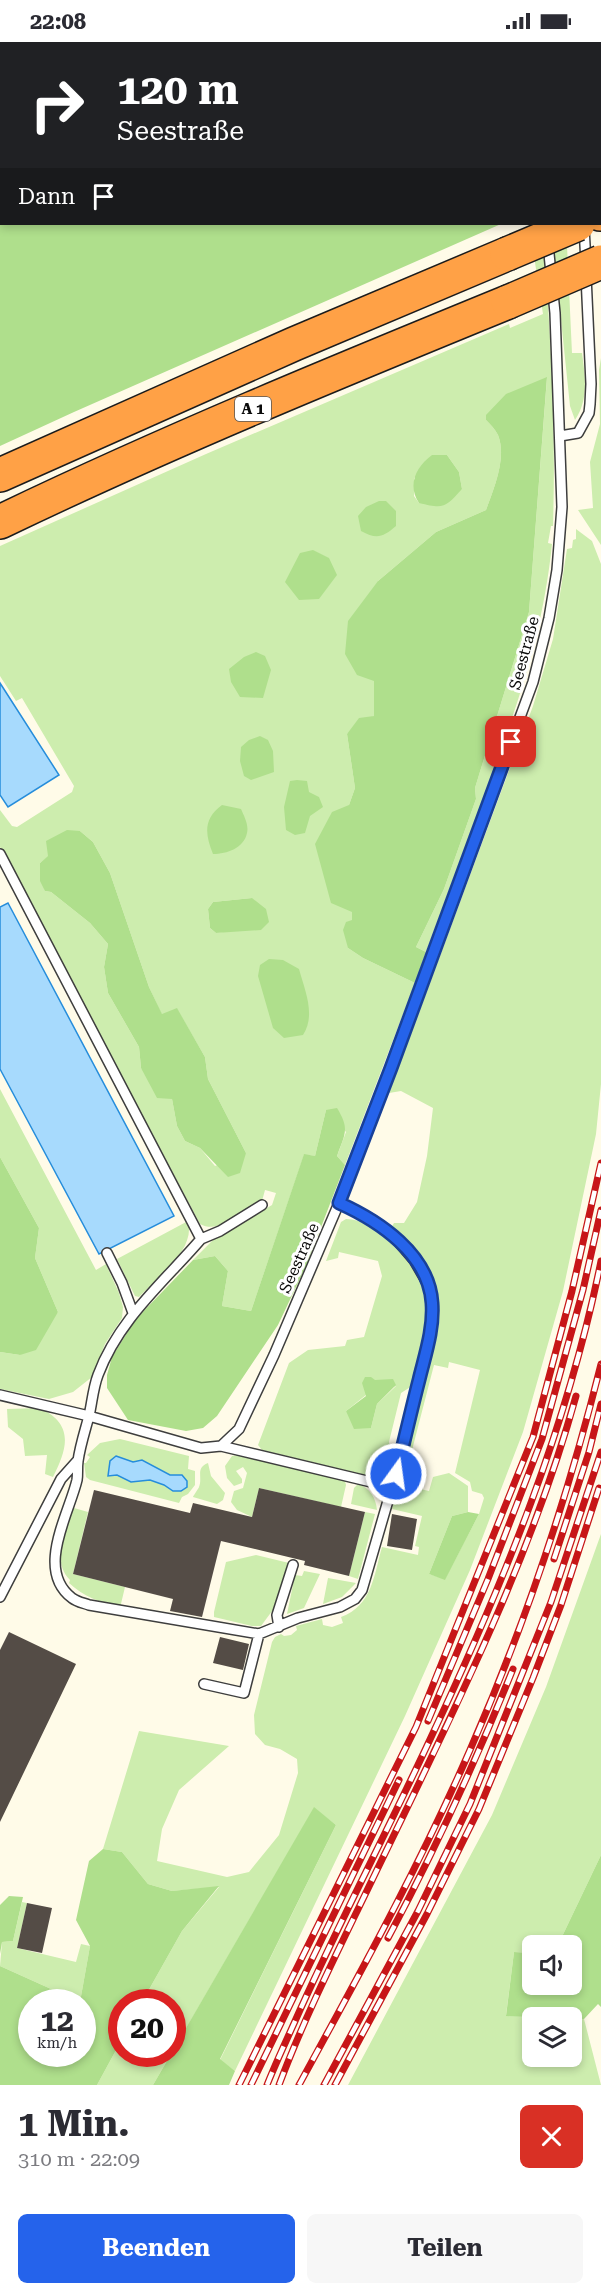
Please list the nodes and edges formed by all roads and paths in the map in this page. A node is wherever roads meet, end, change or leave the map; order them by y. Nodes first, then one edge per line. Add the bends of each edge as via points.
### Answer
1 (546, 225) edge
2 (576, 225) edge
3 (584, 225) edge
4 (601, 262) edge
5 (560, 436) junction
6 (0, 475) edge
7 (0, 522) edge
8 (1, 855) edge
9 (339, 1203) junction
10 (262, 1205) dead end
11 (201, 1239) junction
12 (107, 1253) dead end
13 (133, 1313) junction
14 (0, 1395) edge
15 (89, 1416) junction
16 (221, 1446) junction
17 (78, 1460) junction
18 (392, 1487) junction
19 (293, 1565) dead end
20 (0, 1597) edge
21 (279, 1627) junction
22 (260, 1634) junction
23 (204, 1684) dead end

1 - 5 lane, Seestraße via 555,313
2 - 6 highway, bridge via 294,344
3 - 5 lane via 590,404 578,433
4 - 7 highway, A 1, bridge via 304,386
5 - 9 lane, Seestraße via 557,570 533,682
8 - 11 lane
9 - 16 lane, Seestraße via 239,1429
9 - 18 lane via 373,1220 398,1240 425,1277 432,1301 431,1330
10 - 11 lane
11 - 13 lane
12 - 13 lane
13 - 15 lane via 113,1342 97,1377
14 - 15 lane
15 - 16 lane via 201,1448
15 - 17 lane
16 - 18 lane
17 - 20 lane via 61,1479
17 - 22 lane via 78,1478 55,1558 63,1589 73,1599
18 - 21 lane via 356,1599
19 - 21 lane via 277,1615
21 - 22 lane
22 - 23 lane via 244,1693

